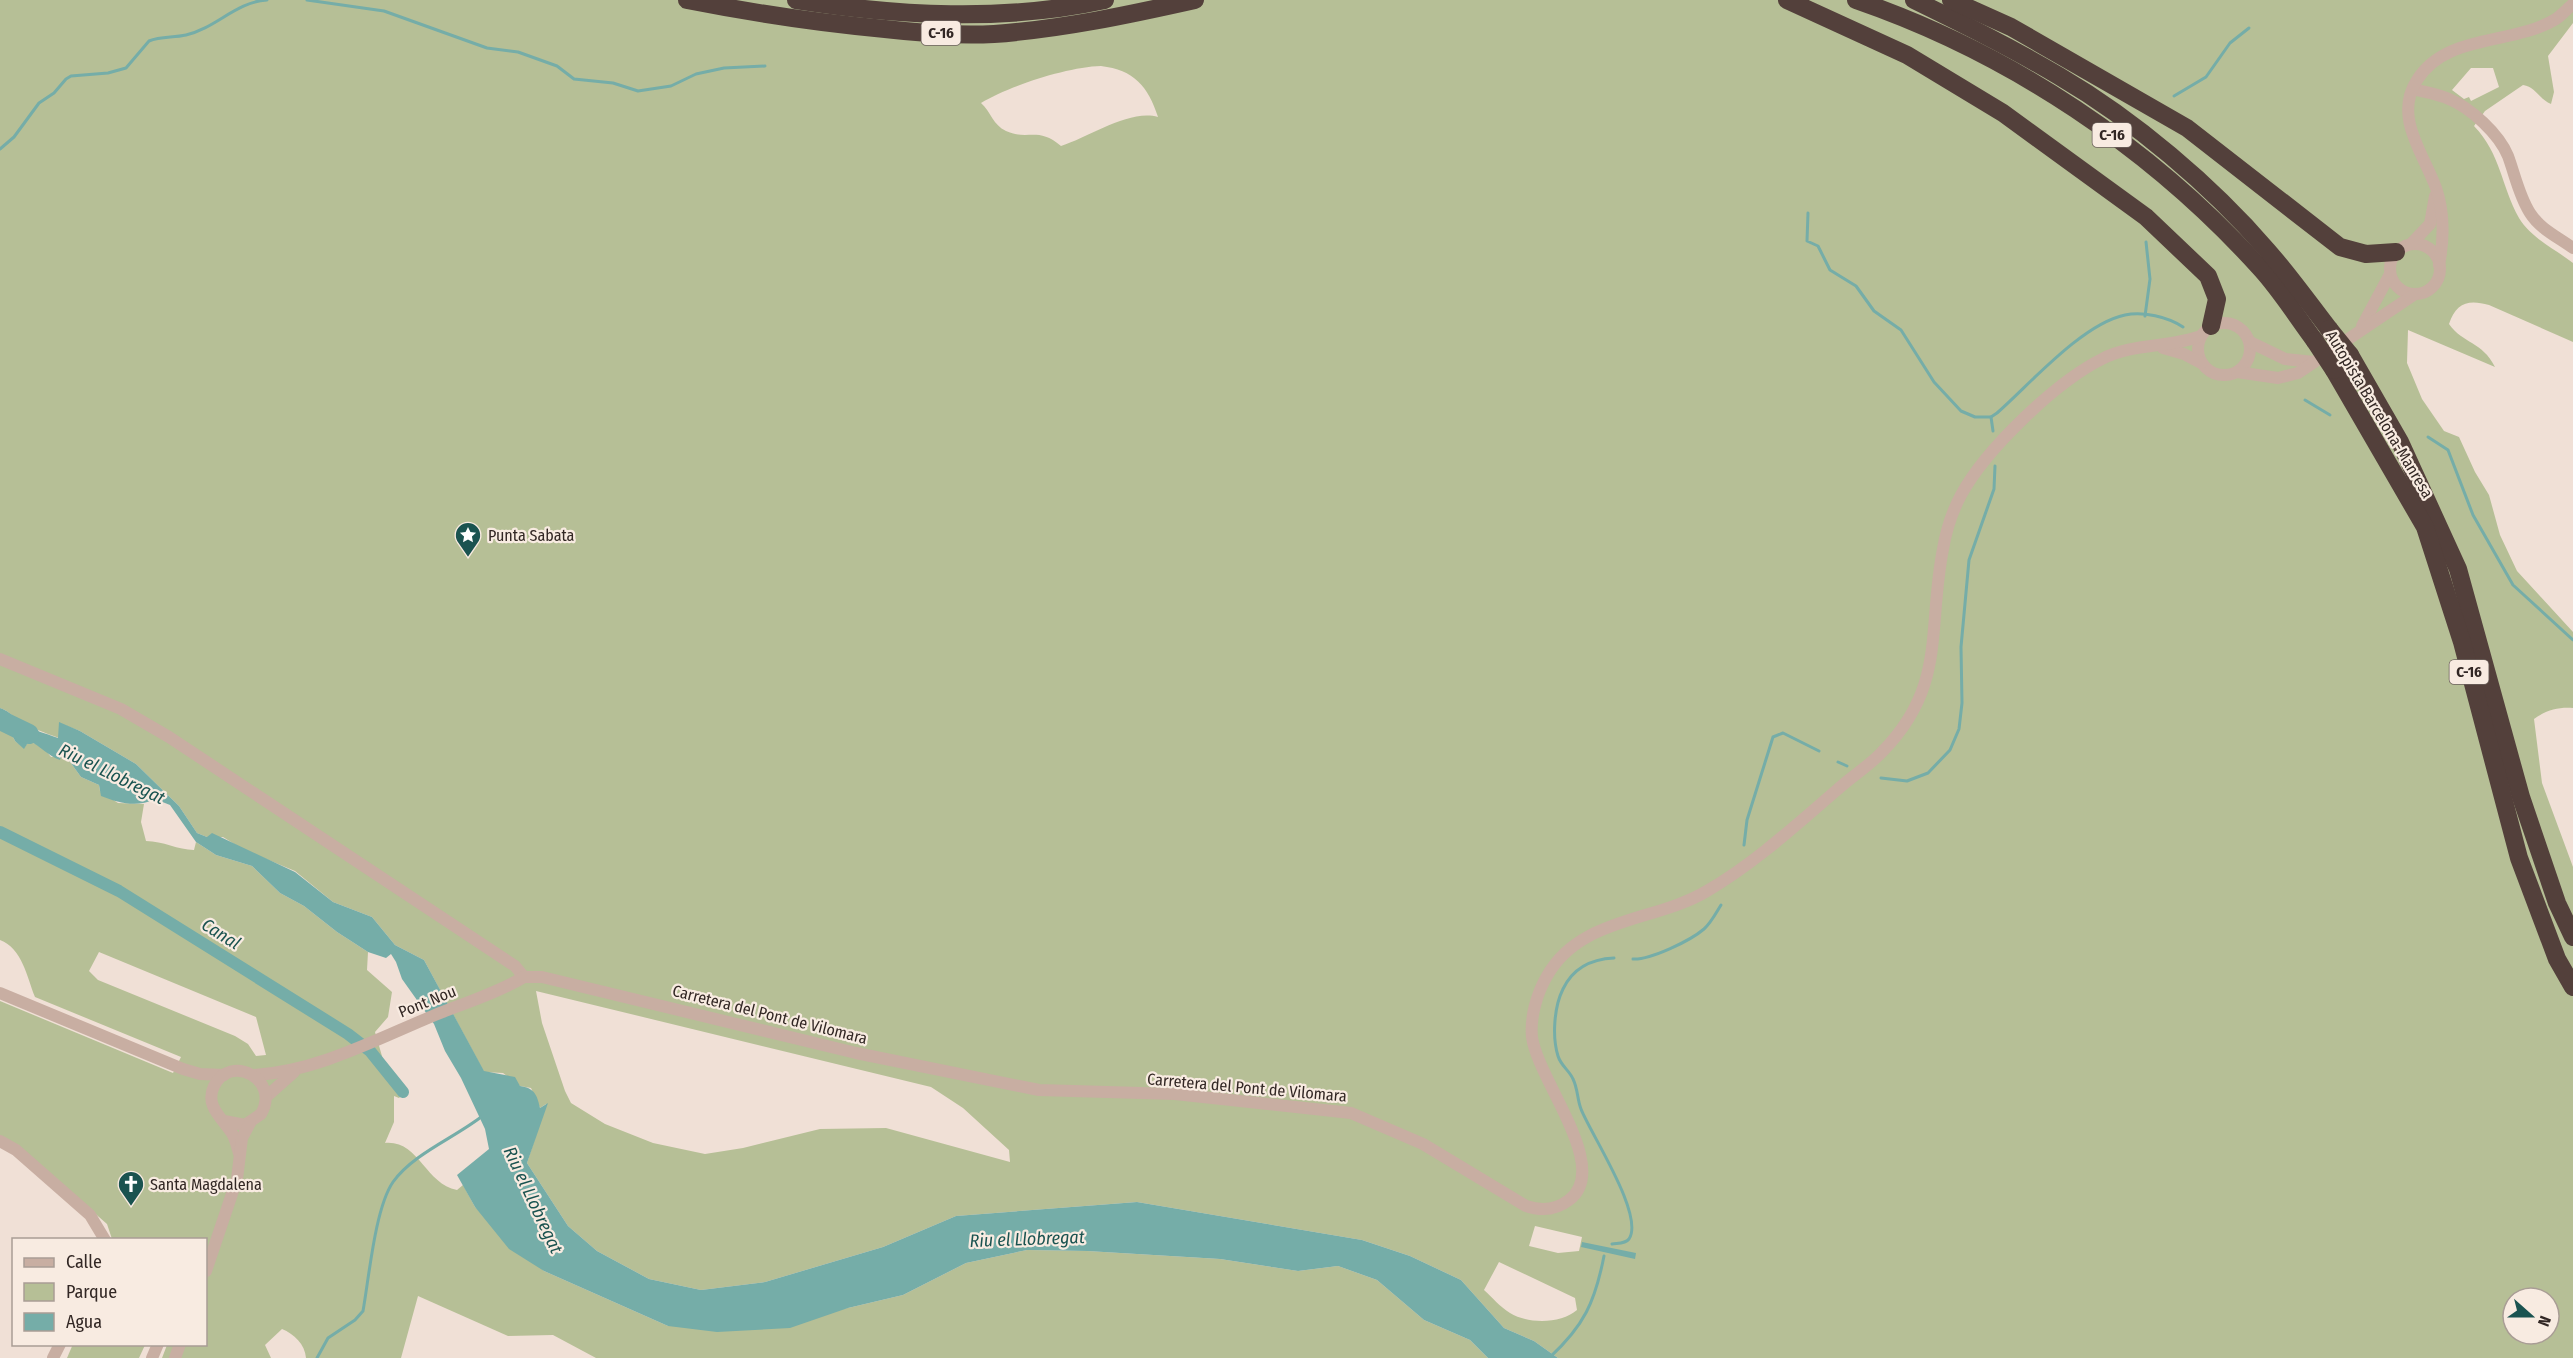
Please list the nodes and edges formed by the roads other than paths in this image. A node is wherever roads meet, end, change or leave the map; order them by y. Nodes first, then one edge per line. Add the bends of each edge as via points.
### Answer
1 (687, 0) edge
2 (796, 0) edge
3 (1105, 0) edge
4 (1195, 0) edge
5 (1787, 0) edge
6 (1856, 0) edge
7 (1914, 0) edge
8 (1951, 0) edge
9 (2573, 4) edge
10 (2413, 89) junction
11 (2436, 189) junction
12 (2404, 248) junction
13 (2573, 248) edge
14 (2439, 265) junction
15 (2390, 274) junction
16 (2415, 294) junction
17 (2360, 329) junction
18 (2206, 331) junction
19 (2250, 342) junction
20 (2160, 347) junction
21 (2314, 362) junction
22 (2201, 363) junction
23 (2237, 372) junction
24 (0, 659) edge
25 (2573, 937) edge
26 (520, 980) junction
27 (2573, 987) edge
28 (0, 993) edge
29 (300, 1068) junction
30 (183, 1069) junction
31 (224, 1075) junction
32 (253, 1075) junction
33 (211, 1096) junction
34 (266, 1097) junction
35 (224, 1121) junction
36 (250, 1123) junction
37 (0, 1141) edge
38 (239, 1153) junction
39 (104, 1238) edge
40 (209, 1253) edge

1 - 4 highway, C-16 via 844,26 992,34 1096,22
2 - 3 highway, C-16 via 928,14 999,14
5 - 18 highway via 1907,55 2003,113 2146,217 2208,276 2217,299
6 - 27 highway, Autopista Barcelona-Manresa / C-16, bridge via 1951,39 2029,79 2137,153 2261,270 2315,341 2425,527 2462,642 2519,858 2557,959
7 - 25 highway, Autopista Barcelona-Manresa / C-16, bridge via 2062,77 2193,176 2267,250 2350,355 2400,442 2458,569 2521,797
8 - 12 highway via 2011,27 2187,128 2340,247 2366,254
9 - 10 street via 2556,19 2515,35 2442,54 2427,65
10 - 11 street via 2409,118 2413,140
10 - 13 street via 2448,98 2486,126 2507,154 2530,213 2547,231
11 - 12 street via 2430,224
11 - 14 street via 2445,232
12 - 14 street via 2429,249
12 - 15 street via 2390,262
14 - 16 street via 2434,285
15 - 16 street via 2398,289
15 - 17 street
16 - 17 street
17 - 21 street
18 - 19 street via 2223,322 2244,331
18 - 20 street, Carretera del Pont de Vilomara
18 - 22 street via 2197,349
19 - 21 street via 2285,359
19 - 23 street via 2248,359
20 - 22 street, Carretera del Pont de Vilomara
20 - 26 street, Carretera del Pont de Vilomara via 2139,347 2105,357 2076,374 2021,422 1972,478 1950,520 1943,548 1926,686 1902,730 1880,755 1765,852 1721,883 1648,916 1604,927 1578,941 1548,974 1536,1005 1532,1034 1536,1057 1578,1144 1584,1168 1577,1192 1558,1207 1535,1209 1518,1202 1423,1144 1351,1113 1174,1094 1039,1090 856,1053 560,980
21 - 23 street via 2298,373 2278,378
22 - 23 street via 2217,375
24 - 26 street via 121,709 169,736 515,966
26 - 29 street, Pont Nou
28 - 30 street
29 - 32 street
29 - 34 street
30 - 31 street
30 - 33 street via 197,1078
31 - 32 street via 238,1071
31 - 33 street
32 - 34 street
33 - 35 street via 214,1110
34 - 36 street via 261,1114
35 - 36 street
35 - 38 street
36 - 38 street
37 - 39 street via 16,1150 90,1215
38 - 40 street via 237,1179

